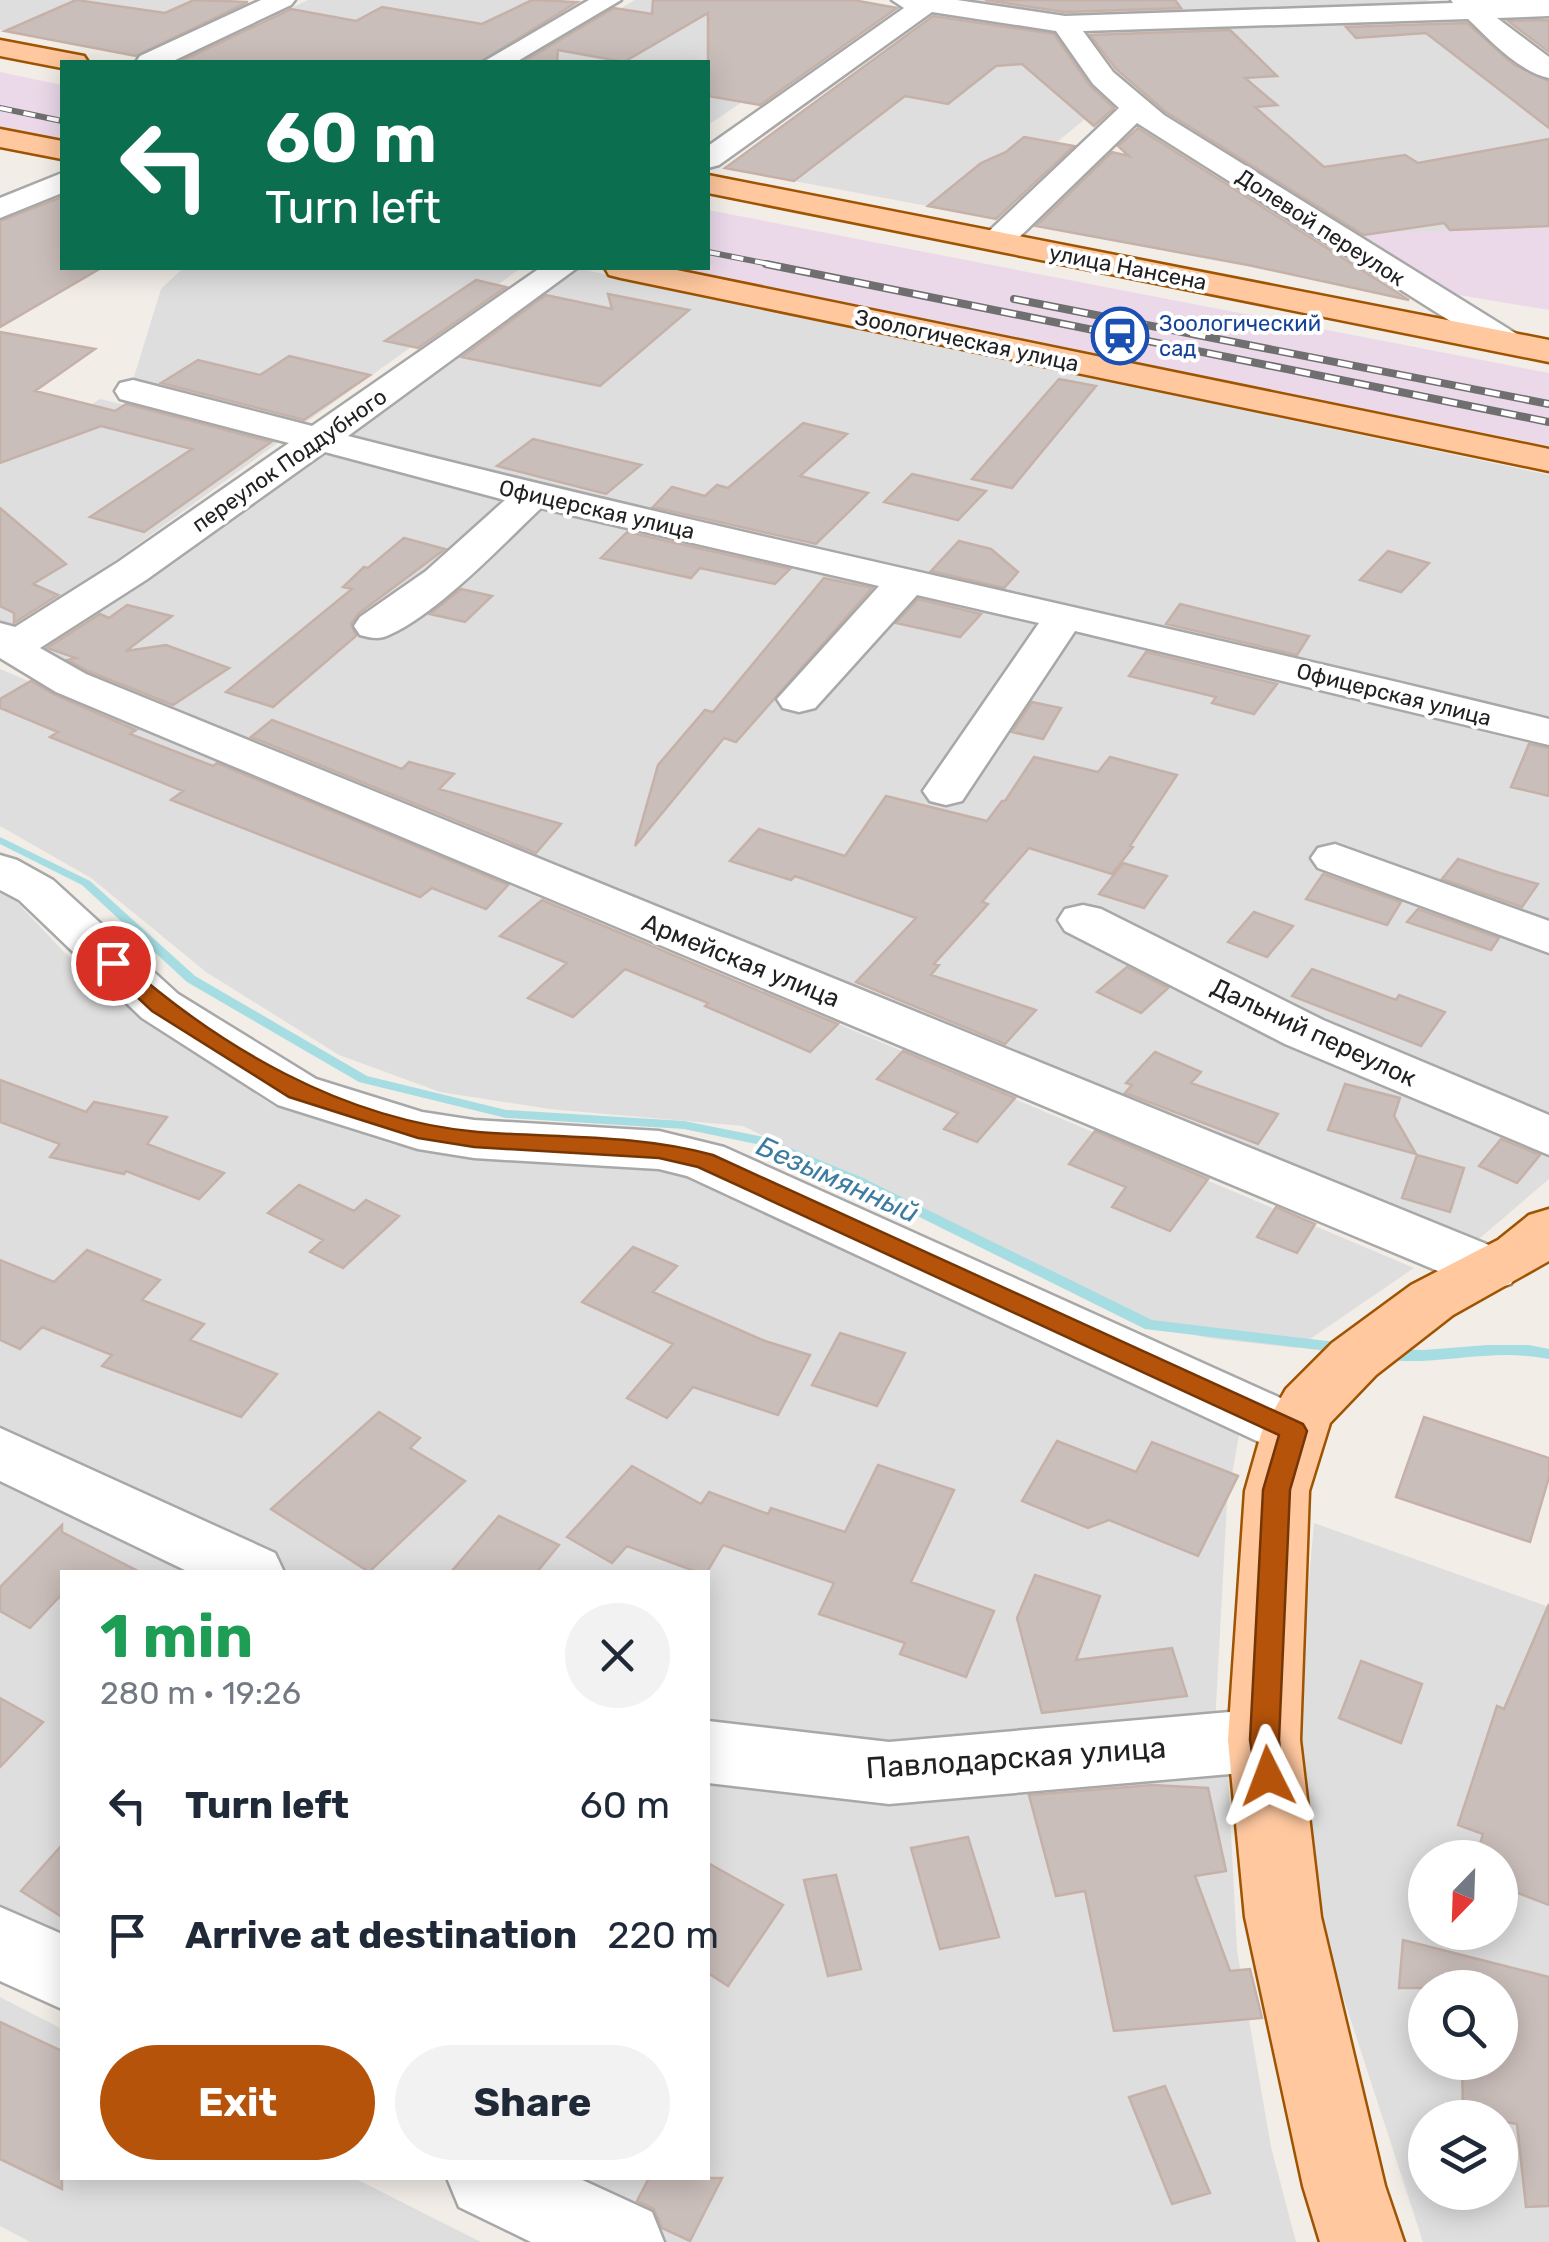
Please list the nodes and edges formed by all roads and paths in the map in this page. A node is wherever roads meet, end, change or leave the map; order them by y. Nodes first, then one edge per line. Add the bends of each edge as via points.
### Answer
1 (282, 0) edge
2 (608, 0) edge
3 (921, 1) edge
4 (1468, 6) edge
5 (1549, 8) edge
6 (1166, 12) edge
7 (1065, 16) edge
8 (0, 48) edge
9 (63, 60) edge
10 (154, 60) edge
11 (501, 60) edge
12 (1549, 70) edge
13 (1136, 108) junction
14 (0, 138) edge
15 (60, 150) edge
16 (710, 158) edge
17 (60, 183) edge
18 (710, 184) edge
19 (0, 209) edge
20 (997, 241) junction
21 (559, 270) edge
22 (631, 270) edge
23 (1508, 343) junction
24 (1549, 350) edge
25 (133, 391) dead end
26 (320, 439) junction
27 (1549, 460) edge
28 (533, 495) junction
29 (906, 582) junction
30 (1063, 618) junction
31 (376, 626) dead end
32 (6, 642) edge
33 (798, 699) dead end
34 (1549, 732) edge
35 (946, 792) dead end
36 (1335, 858) dead end
37 (0, 870) edge
38 (1083, 920) dead end
39 (1549, 938) edge
40 (1549, 1136) edge
41 (1549, 1229) edge
42 (1490, 1269) junction
43 (1301, 1418) junction
44 (0, 1453) edge
45 (247, 1570) edge
46 (1264, 1740) junction
47 (710, 1752) edge
48 (0, 1942) edge
49 (60, 1972) edge
50 (492, 2180) edge
51 (622, 2242) edge
52 (1362, 2242) edge

1 - 10 street
2 - 11 street
3 - 7 street
3 - 16 street
4 - 5 street
4 - 6 street
4 - 12 street
6 - 7 street
7 - 13 street, Долевой переулок via 1079,52
8 - 9 main road
13 - 20 street
13 - 23 street, Долевой переулок
14 - 15 main road
17 - 19 street
18 - 20 main road, улица Нансена
20 - 23 main road, улица Нансена
21 - 26 street, переулок Поддубного
22 - 27 main road, Зоологическая улица
23 - 24 main road, улица Нансена
25 - 26 street, Офицерская улица
26 - 28 street, Офицерская улица
26 - 32 street, переулок Поддубного via 132,570
28 - 29 street, Офицерская улица
28 - 31 street via 440,580
29 - 30 street, Офицерская улица
29 - 33 street
30 - 34 street, Офицерская улица
30 - 35 street
32 - 42 street, Армейская улица via 89,690
36 - 39 street
37 - 43 street via 36,890 160,1006 297,1092 418,1130 659,1150 704,1161
38 - 40 street, Дальний переулок via 1304,1032
41 - 42 main road
42 - 43 main road via 1432,1300 1354,1359
43 - 46 main road via 1277,1490
44 - 45 street
46 - 47 street, Павлодарская улица via 889,1772
46 - 52 main road via 1283,1917
48 - 49 street
50 - 51 street

